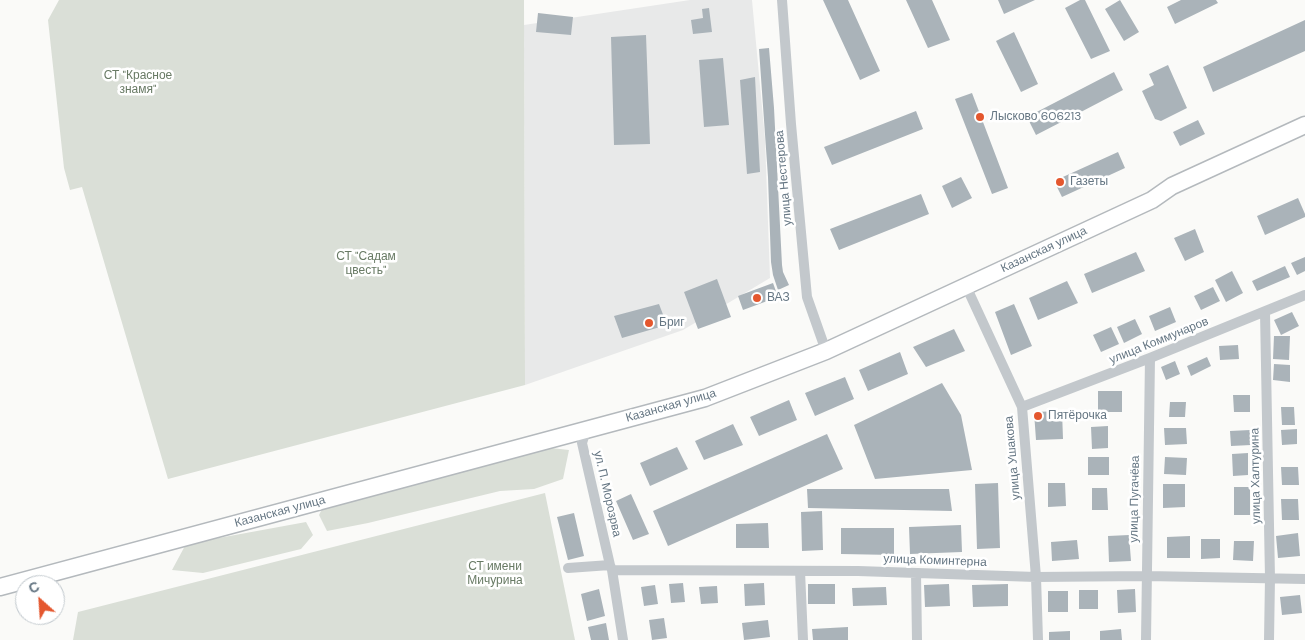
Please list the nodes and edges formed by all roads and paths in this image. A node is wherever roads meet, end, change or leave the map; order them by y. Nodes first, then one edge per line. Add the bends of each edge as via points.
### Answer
1 (782, 0) edge
2 (1305, 125) edge
3 (966, 286) junction
4 (1305, 295) edge
5 (1265, 312) junction
6 (826, 351) junction
7 (1150, 358) junction
8 (1022, 407) junction
9 (586, 430) junction
10 (568, 568) dead end
11 (611, 568) junction
12 (800, 571) junction
13 (916, 573) junction
14 (1147, 576) junction
15 (1036, 577) junction
16 (1270, 578) junction
17 (1305, 579) edge
18 (0, 587) edge
19 (623, 640) edge
20 (804, 640) edge
21 (917, 640) edge
22 (1038, 640) edge
23 (1146, 640) edge
24 (1269, 640) edge

1 - 6 street, улица Нестерова via 807,296
2 - 3 highway, Казанская улица
3 - 6 highway, Казанская улица
3 - 8 street, улица Ушакова
4 - 5 street, улица Коммунаров
5 - 7 street, улица Коммунаров
5 - 16 street, улица Халтурина
6 - 9 highway, Казанская улица via 705,398
7 - 8 street, улица Коммунаров
7 - 14 street, улица Пугачёва
8 - 15 street, улица Ушакова
9 - 11 street, ул. П. Морозрва via 582,442
9 - 18 highway, Казанская улица
10 - 11 street, улица Коминтерна
11 - 12 street, улица Коминтерна
11 - 19 street, ул. П. Морозрва
12 - 13 street, улица Коминтерна
12 - 20 street
13 - 15 street, улица Коминтерна
13 - 21 street
14 - 15 street, улица Коминтерна
14 - 16 street, улица Коминтерна
14 - 23 street, улица Пугачёва
15 - 22 street, улица Ушакова
16 - 17 street, улица Коминтерна
16 - 24 street, улица Халтурина

